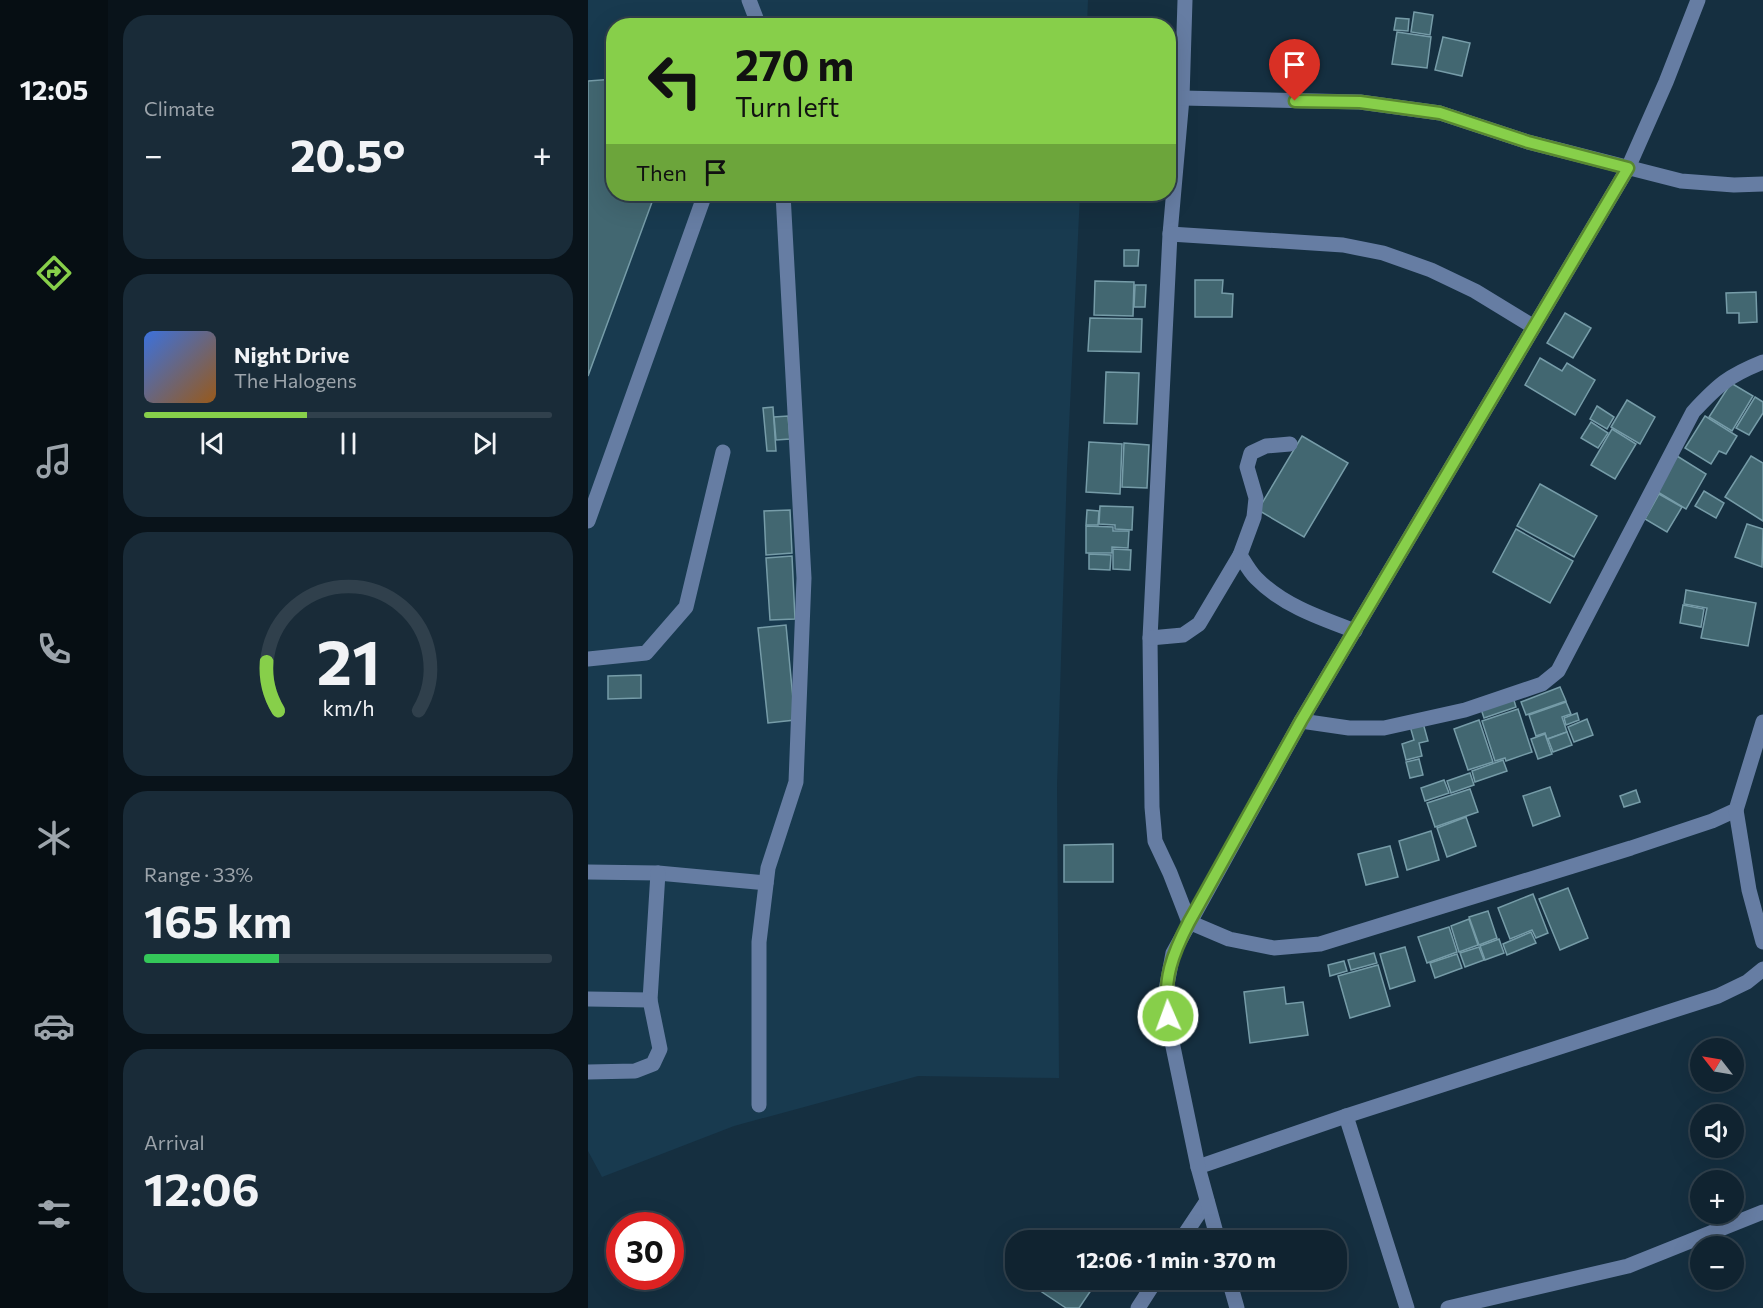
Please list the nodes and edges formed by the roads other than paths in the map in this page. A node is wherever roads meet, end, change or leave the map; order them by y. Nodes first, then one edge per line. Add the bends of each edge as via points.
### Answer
1 (748, 0) edge
2 (1185, 0) edge
3 (1698, 0) edge
4 (756, 18) edge
5 (1182, 98) junction
6 (1176, 166) edge
7 (1628, 168) junction
8 (1763, 184) edge
9 (702, 201) edge
10 (783, 201) edge
11 (1173, 201) edge
12 (1170, 234) junction
13 (1534, 327) junction
14 (1763, 362) edge
15 (1290, 444) dead end
16 (723, 452) dead end
17 (588, 521) edge
18 (1240, 555) junction
19 (1355, 631) junction
20 (1150, 638) junction
21 (588, 659) edge
22 (1301, 721) junction
23 (1763, 722) edge
24 (1736, 810) junction
25 (588, 872) edge
26 (658, 873) junction
27 (766, 884) junction
28 (1189, 922) junction
29 (1763, 942) edge
30 (1763, 969) edge
31 (588, 999) edge
32 (650, 1000) junction
33 (588, 1072) edge
34 (759, 1105) dead end
35 (1346, 1116) junction
36 (1198, 1167) junction
37 (1207, 1201) junction
38 (1763, 1212) edge
39 (1188, 1230) edge
40 (1215, 1230) edge
41 (1150, 1290) edge
42 (1232, 1290) edge
43 (1138, 1308) edge
44 (1237, 1308) edge
45 (1407, 1308) edge
46 (1448, 1308) edge

1 - 4 street
2 - 5 street
3 - 7 street
5 - 6 street
5 - 7 street via 1360,102 1440,113 1528,142
7 - 8 street via 1681,181
7 - 13 street
9 - 17 street
10 - 27 street via 804,578 796,782
11 - 12 street
12 - 13 street via 1343,245 1383,253 1475,291
12 - 20 street
13 - 19 street
14 - 22 street via 1718,385 1693,412 1558,671 1542,684 1466,710 1384,728
15 - 18 street via 1266,446 1251,453 1247,466 1256,498 1254,517
16 - 21 street via 686,607 646,653
18 - 19 street via 1254,577 1267,588 1309,614
18 - 20 street via 1199,624 1183,635
19 - 22 street
20 - 28 street via 1155,840
22 - 28 street
23 - 24 street
24 - 28 street via 1631,848 1320,944 1274,948 1229,939
24 - 29 street via 1749,890
25 - 26 street
26 - 27 street
26 - 32 street
27 - 34 street via 759,942
28 - 36 street via 1173,953 1165,995
30 - 35 street via 1718,996
31 - 32 street
32 - 33 street via 660,1049 653,1064 635,1071
35 - 36 street
35 - 45 street
36 - 37 street
37 - 39 street
37 - 40 street
38 - 46 street via 1628,1266
41 - 43 street
42 - 44 street

